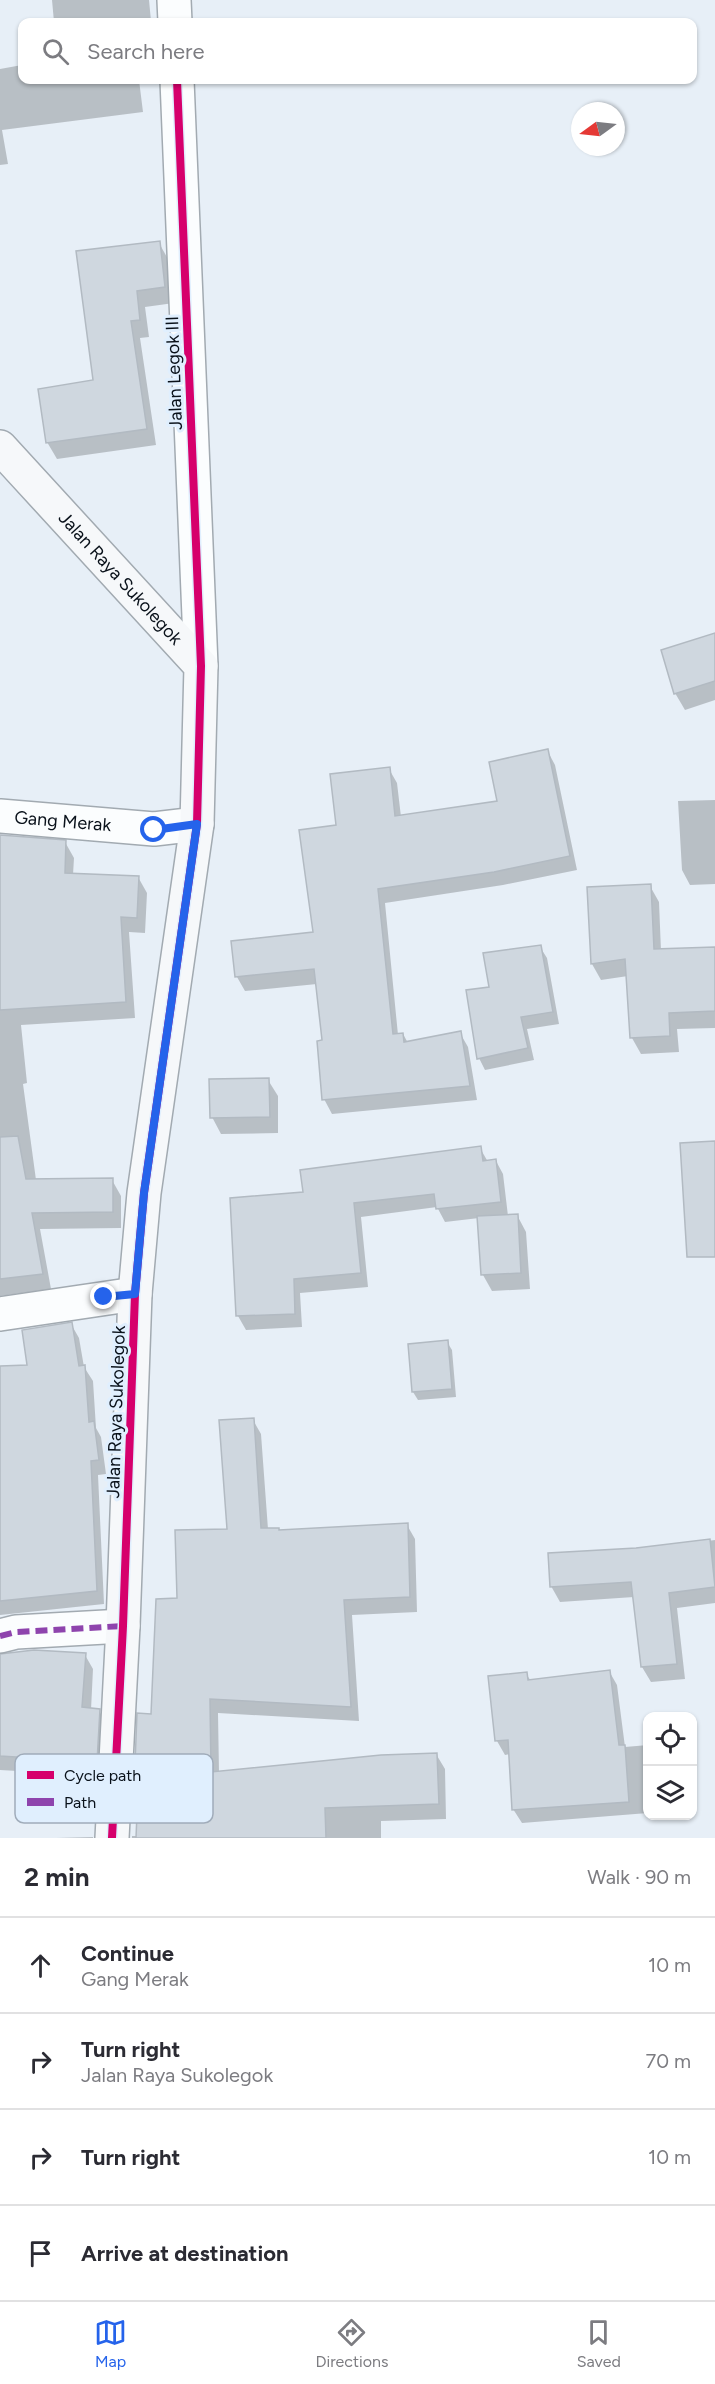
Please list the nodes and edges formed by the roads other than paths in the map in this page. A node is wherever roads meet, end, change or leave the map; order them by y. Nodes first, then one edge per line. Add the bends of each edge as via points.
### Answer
1 (174, 0) edge
2 (175, 18) edge
3 (177, 84) edge
4 (0, 447) edge
5 (201, 666) junction
6 (0, 816) edge
7 (197, 824) junction
8 (135, 1294) junction
9 (0, 1314) edge
10 (123, 1626) junction
11 (0, 1635) edge
12 (116, 1754) edge
13 (112, 1823) edge
14 (111, 1838) edge

1 - 2 street
3 - 5 street, Jalan Legok III
4 - 5 street, Jalan Raya Sukolegok
5 - 7 street, Jalan Raya Sukolegok
6 - 7 street, Gang Merak via 154,830
7 - 8 street, Jalan Raya Sukolegok via 144,1193
8 - 9 street
8 - 10 street, Jalan Raya Sukolegok
10 - 11 street
10 - 12 street, Jalan Raya Sukolegok
13 - 14 street, Jalan Raya Sukolegok

